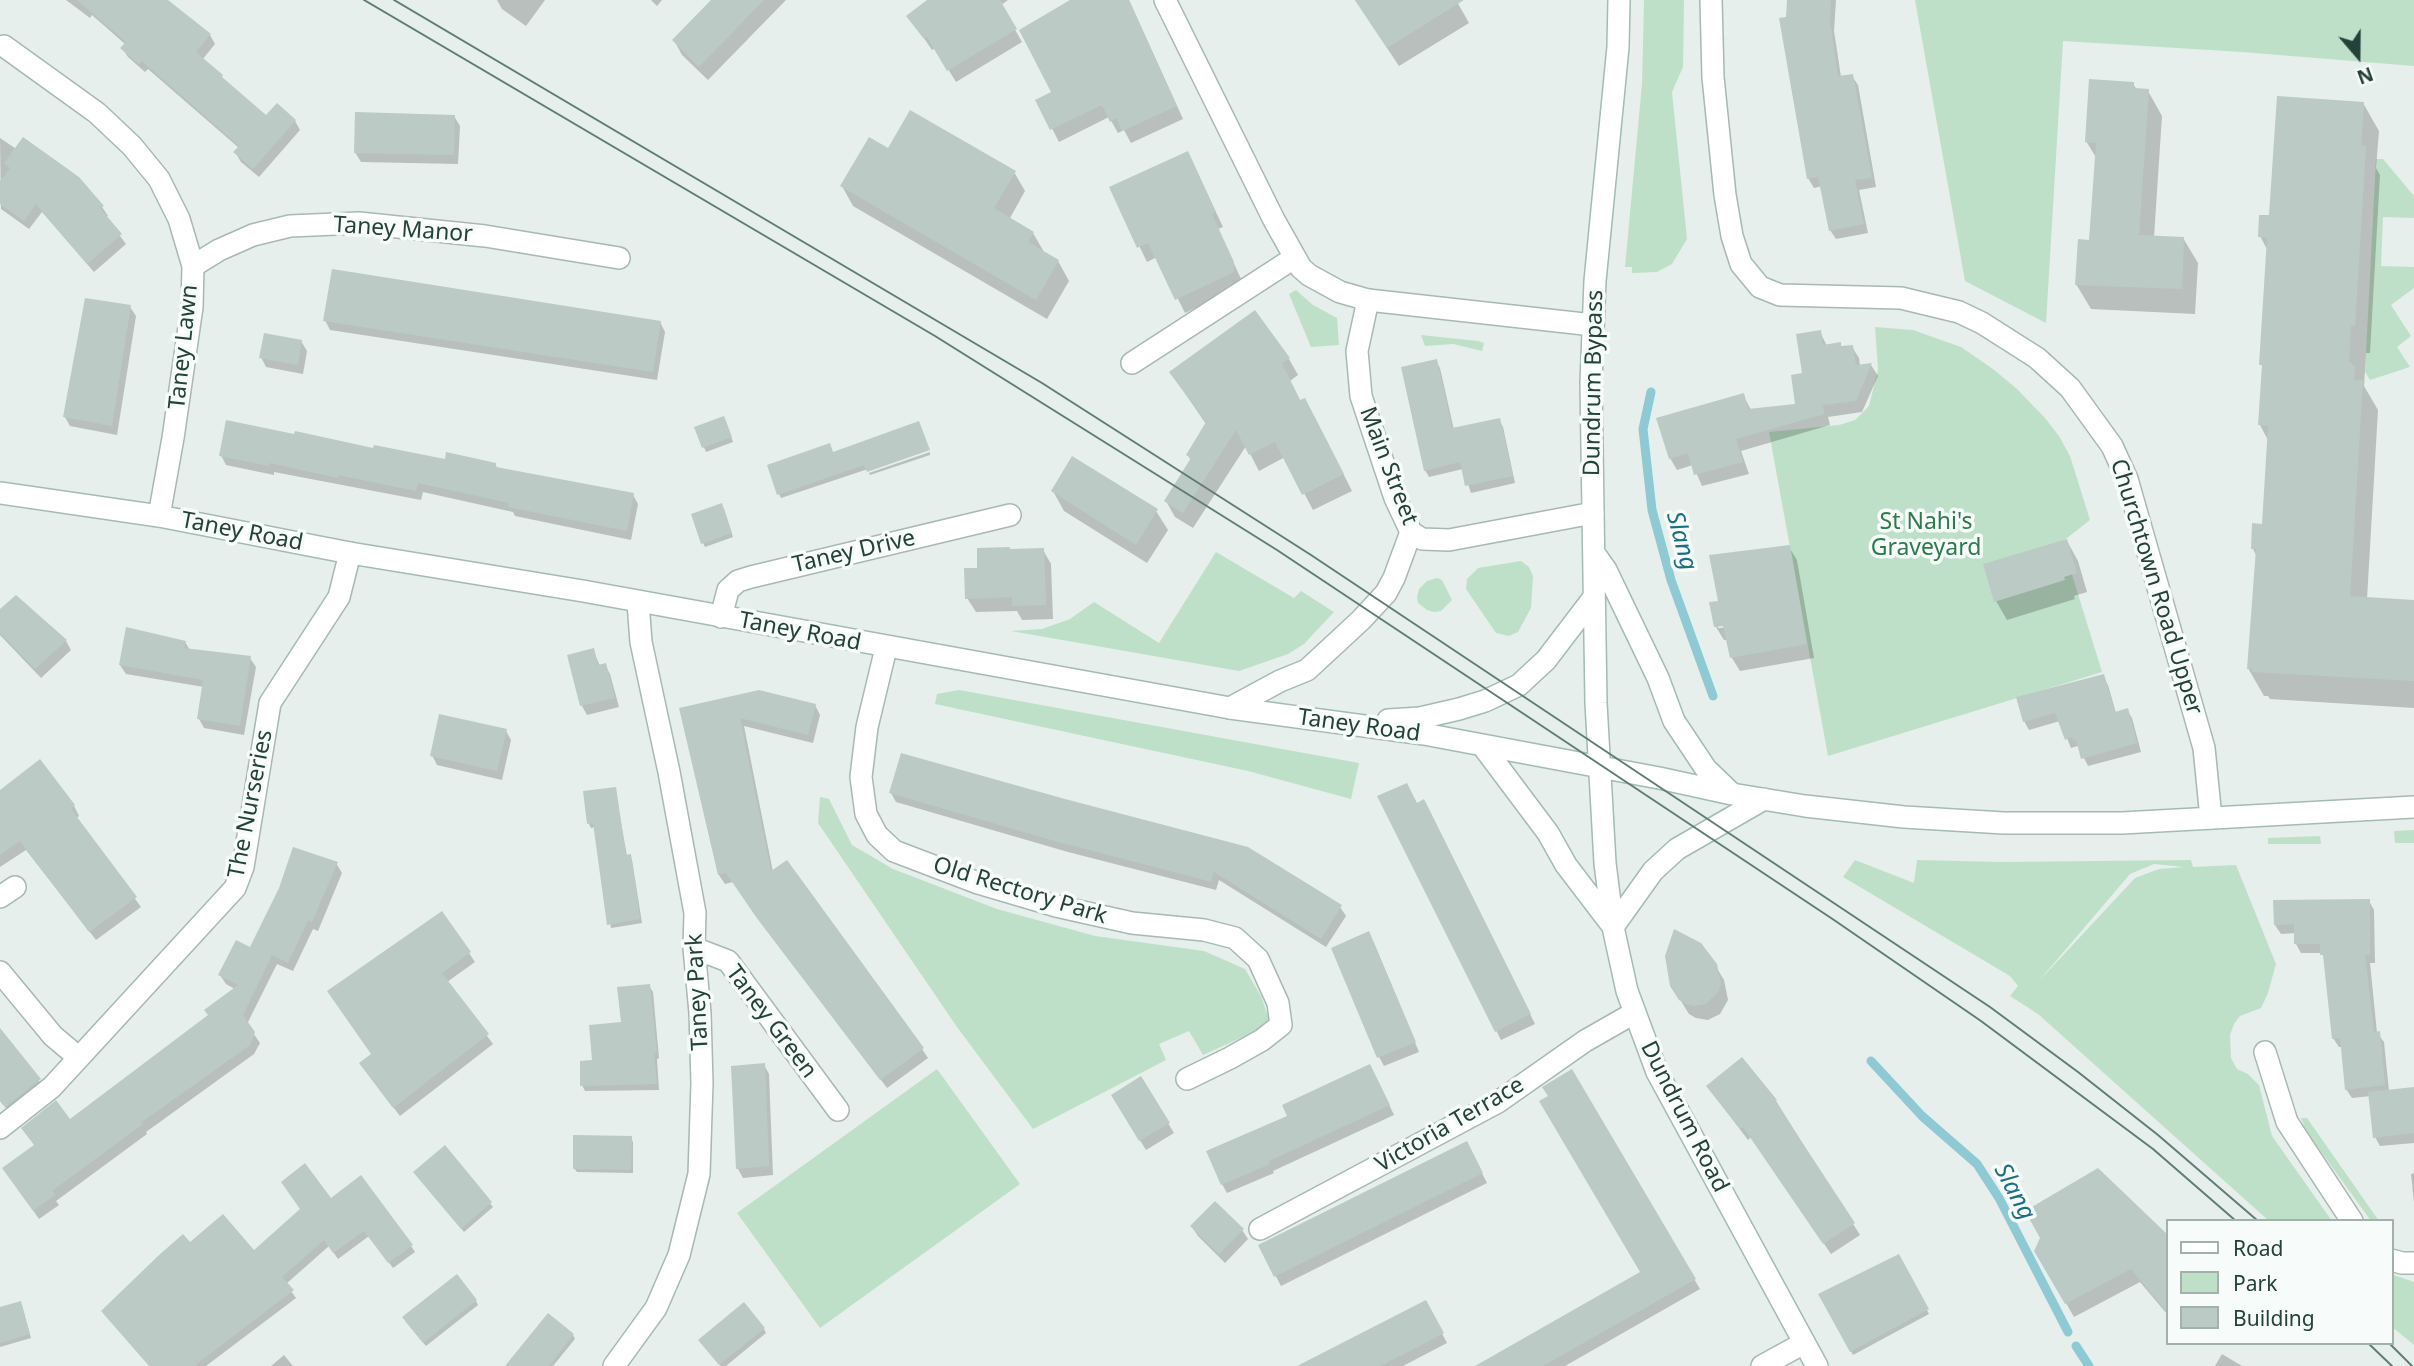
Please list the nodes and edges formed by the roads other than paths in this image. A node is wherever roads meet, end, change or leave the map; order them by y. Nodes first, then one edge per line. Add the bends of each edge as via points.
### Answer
1 (1165, 0) edge
2 (1619, 0) edge
3 (1711, 0) edge
4 (4, 46) dead end
5 (619, 258) dead end
6 (1294, 258) junction
7 (193, 266) junction
8 (1368, 300) junction
9 (1593, 325) junction
10 (1132, 363) dead end
11 (0, 494) edge
12 (1593, 513) junction
13 (1010, 515) dead end
14 (159, 516) junction
15 (1411, 531) junction
16 (1593, 551) junction
17 (350, 553) junction
18 (1594, 597) junction
19 (638, 603) junction
20 (721, 617) junction
21 (886, 648) junction
22 (1230, 708) junction
23 (1343, 724) junction
24 (1482, 745) junction
25 (1600, 766) junction
26 (1732, 794) junction
27 (1764, 799) junction
28 (2414, 807) edge
29 (2211, 818) junction
30 (1613, 927) junction
31 (694, 948) junction
32 (0, 972) edge
33 (1634, 1013) junction
34 (2265, 1052) dead end
35 (78, 1057) junction
36 (1187, 1079) dead end
37 (838, 1110) dead end
38 (0, 1128) edge
39 (2352, 1219) edge
40 (1260, 1230) dead end
41 (2393, 1260) edge
42 (2414, 1264) edge
43 (1804, 1343) junction
44 (614, 1366) edge
45 (1762, 1366) edge
46 (1817, 1366) edge

1 - 6 street
2 - 9 street, Dundrum Bypass
3 - 29 street, Churchtown Road Upper via 1713,77 1726,195 1741,264 1760,287 1780,295 1901,298 1959,312 2038,358 2070,387 2112,446 2127,479 2204,748
4 - 7 street, Taney Lawn via 97,113 132,146 159,179 179,219
5 - 7 street, Taney Manor via 485,236 359,223 290,226 253,235
6 - 8 street via 1320,282
6 - 10 street
7 - 14 street, Taney Lawn via 192,307
8 - 9 street
8 - 15 street, Main Street via 1357,351 1361,396 1395,498
9 - 12 street, Dundrum Bypass
11 - 14 street, Taney Road
12 - 15 street, Main Street via 1449,540 1422,539
12 - 16 street, Dundrum Bypass
13 - 20 street, Taney Drive via 751,577 728,590
14 - 17 street, Taney Road
15 - 22 street via 1390,585 1361,620 1307,670
16 - 18 street, Dundrum Bypass
16 - 26 street via 1658,678 1674,721 1706,769
17 - 19 street, Taney Road
17 - 35 street, The Nurseries via 339,597 270,704 243,867 235,888
18 - 23 street via 1546,660 1506,692 1420,718
18 - 25 street, Dundrum Bypass
19 - 20 street, Taney Road
19 - 31 street, Taney Park via 641,642 695,913
20 - 21 street, Taney Road
21 - 22 street, Taney Road
21 - 36 street, Old Rectory Park via 867,727 861,777 866,814 877,835 894,851 1056,906 1235,938 1258,959 1278,1003 1281,1025 1262,1040
22 - 23 street, Taney Road
23 - 24 street, Taney Road
24 - 25 street, Taney Road
24 - 30 street
25 - 26 street
25 - 30 street, Dundrum Road
26 - 27 street
27 - 29 street via 1904,817 1991,822
27 - 30 street via 1677,849 1653,871
28 - 29 street
30 - 33 street, Dundrum Road
31 - 37 street, Taney Green via 728,961
31 - 44 street, Taney Park via 702,1083 699,1174 679,1255 656,1308
32 - 35 street via 52,1036
33 - 40 street, Victoria Terrace via 1498,1102
33 - 43 street, Dundrum Road via 1657,1072
34 - 39 street via 2287,1122
35 - 38 street, The Nurseries via 52,1087
41 - 42 street
43 - 45 street
43 - 46 street, Dundrum Road

